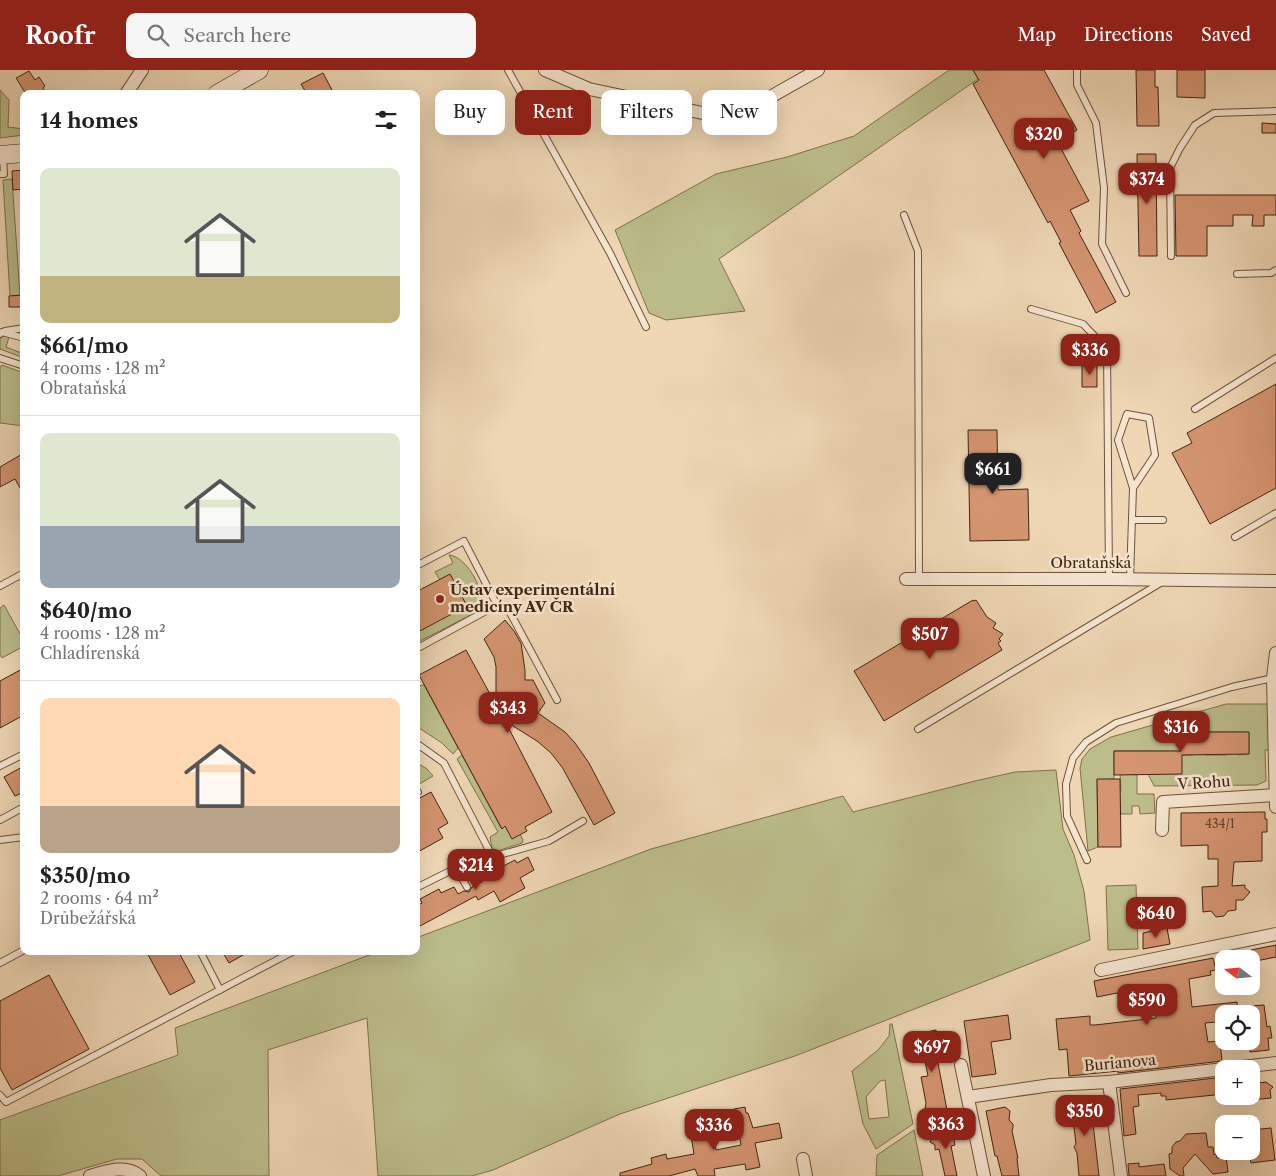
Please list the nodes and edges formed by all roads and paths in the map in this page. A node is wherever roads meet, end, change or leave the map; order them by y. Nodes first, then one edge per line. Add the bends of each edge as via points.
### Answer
1 (142, 70) edge
2 (259, 70) edge
3 (508, 70) edge
4 (545, 70) edge
5 (818, 70) edge
6 (1077, 70) edge
7 (129, 90) edge
8 (224, 90) edge
9 (1276, 111) edge
10 (20, 153) edge
11 (1, 155) edge
12 (0, 174) edge
13 (904, 215) dead end
14 (1171, 256) dead end
15 (1276, 270) edge
16 (1238, 274) dead end
17 (1126, 293) dead end
18 (1031, 309) dead end
19 (646, 327) dead end
20 (20, 329) edge
21 (1, 333) edge
22 (20, 337) edge
23 (0, 358) edge
24 (1276, 358) edge
25 (20, 365) edge
26 (1195, 409) dead end
27 (1133, 488) junction
28 (1276, 513) edge
29 (1132, 520) junction
30 (1163, 520) dead end
31 (1235, 537) dead end
32 (420, 564) edge
33 (20, 575) edge
34 (912, 579) joint
35 (1109, 579) junction
36 (1130, 579) junction
37 (1165, 580) junction
38 (1276, 581) edge
39 (0, 586) edge
40 (498, 606) junction
41 (420, 647) edge
42 (1276, 653) edge
43 (1273, 678) junction
44 (557, 700) dead end
45 (918, 729) dead end
46 (420, 746) edge
47 (20, 756) edge
48 (0, 766) edge
49 (1276, 801) edge
50 (20, 808) edge
51 (0, 820) edge
52 (583, 821) dead end
53 (1162, 830) dead end
54 (20, 838) edge
55 (0, 840) edge
56 (492, 856) junction
57 (1086, 860) dead end
58 (456, 868) junction
59 (420, 886) edge
60 (467, 887) dead end
61 (1276, 934) edge
62 (20, 952) edge
63 (202, 955) edge
64 (286, 955) edge
65 (0, 962) edge
66 (1101, 970) dead end
67 (220, 990) junction
68 (1276, 1063) edge
69 (961, 1065) dead end
70 (1109, 1082) junction
71 (0, 1095) edge
72 (968, 1097) junction
73 (803, 1159) dead end
74 (90, 1176) edge
75 (140, 1176) edge
76 (806, 1176) edge
77 (984, 1176) edge
78 (1121, 1176) edge

1 - 7 street
2 - 8 main road
3 - 19 lane via 610,253
4 - 5 street via 590,89 712,115 742,113
6 - 17 lane via 1077,85 1096,123 1104,188 1102,244
9 - 14 lane via 1214,113 1195,125 1170,168
10 - 11 main road
11 - 12 lane via 4,174
13 - 34 lane via 918,251
15 - 16 lane
18 - 35 lane via 1083,324 1107,349
20 - 21 lane
21 - 22 lane
23 - 25 lane
24 - 26 lane
27 - 27 lane via 1155,454 1150,418 1128,414 1118,440
27 - 29 lane
28 - 31 lane
29 - 30 lane
29 - 36 lane
32 - 40 lane via 464,541
33 - 39 lane
34 - 35 street, Obrataňská
35 - 36 street, Obrataňská
36 - 37 street, Obrataňská
37 - 38 street, Obrataňská
37 - 45 lane
40 - 41 lane
40 - 44 lane via 507,607
42 - 43 street
43 - 49 street
43 - 57 lane via 1116,723 1086,742 1073,758 1066,784 1067,816
46 - 56 lane via 444,763
47 - 48 lane
49 - 53 street, V Rohu via 1163,802
50 - 51 lane
52 - 56 lane via 549,841
54 - 55 lane
56 - 58 lane
58 - 59 lane
58 - 60 lane
61 - 66 street
62 - 65 lane
63 - 67 lane
64 - 67 lane
67 - 71 lane via 6,1102
68 - 70 street, Burianova
69 - 72 street
70 - 72 street, Burianova via 1051,1085
70 - 78 street
72 - 77 street
73 - 76 street
74 - 75 street via 113,1169 135,1172

